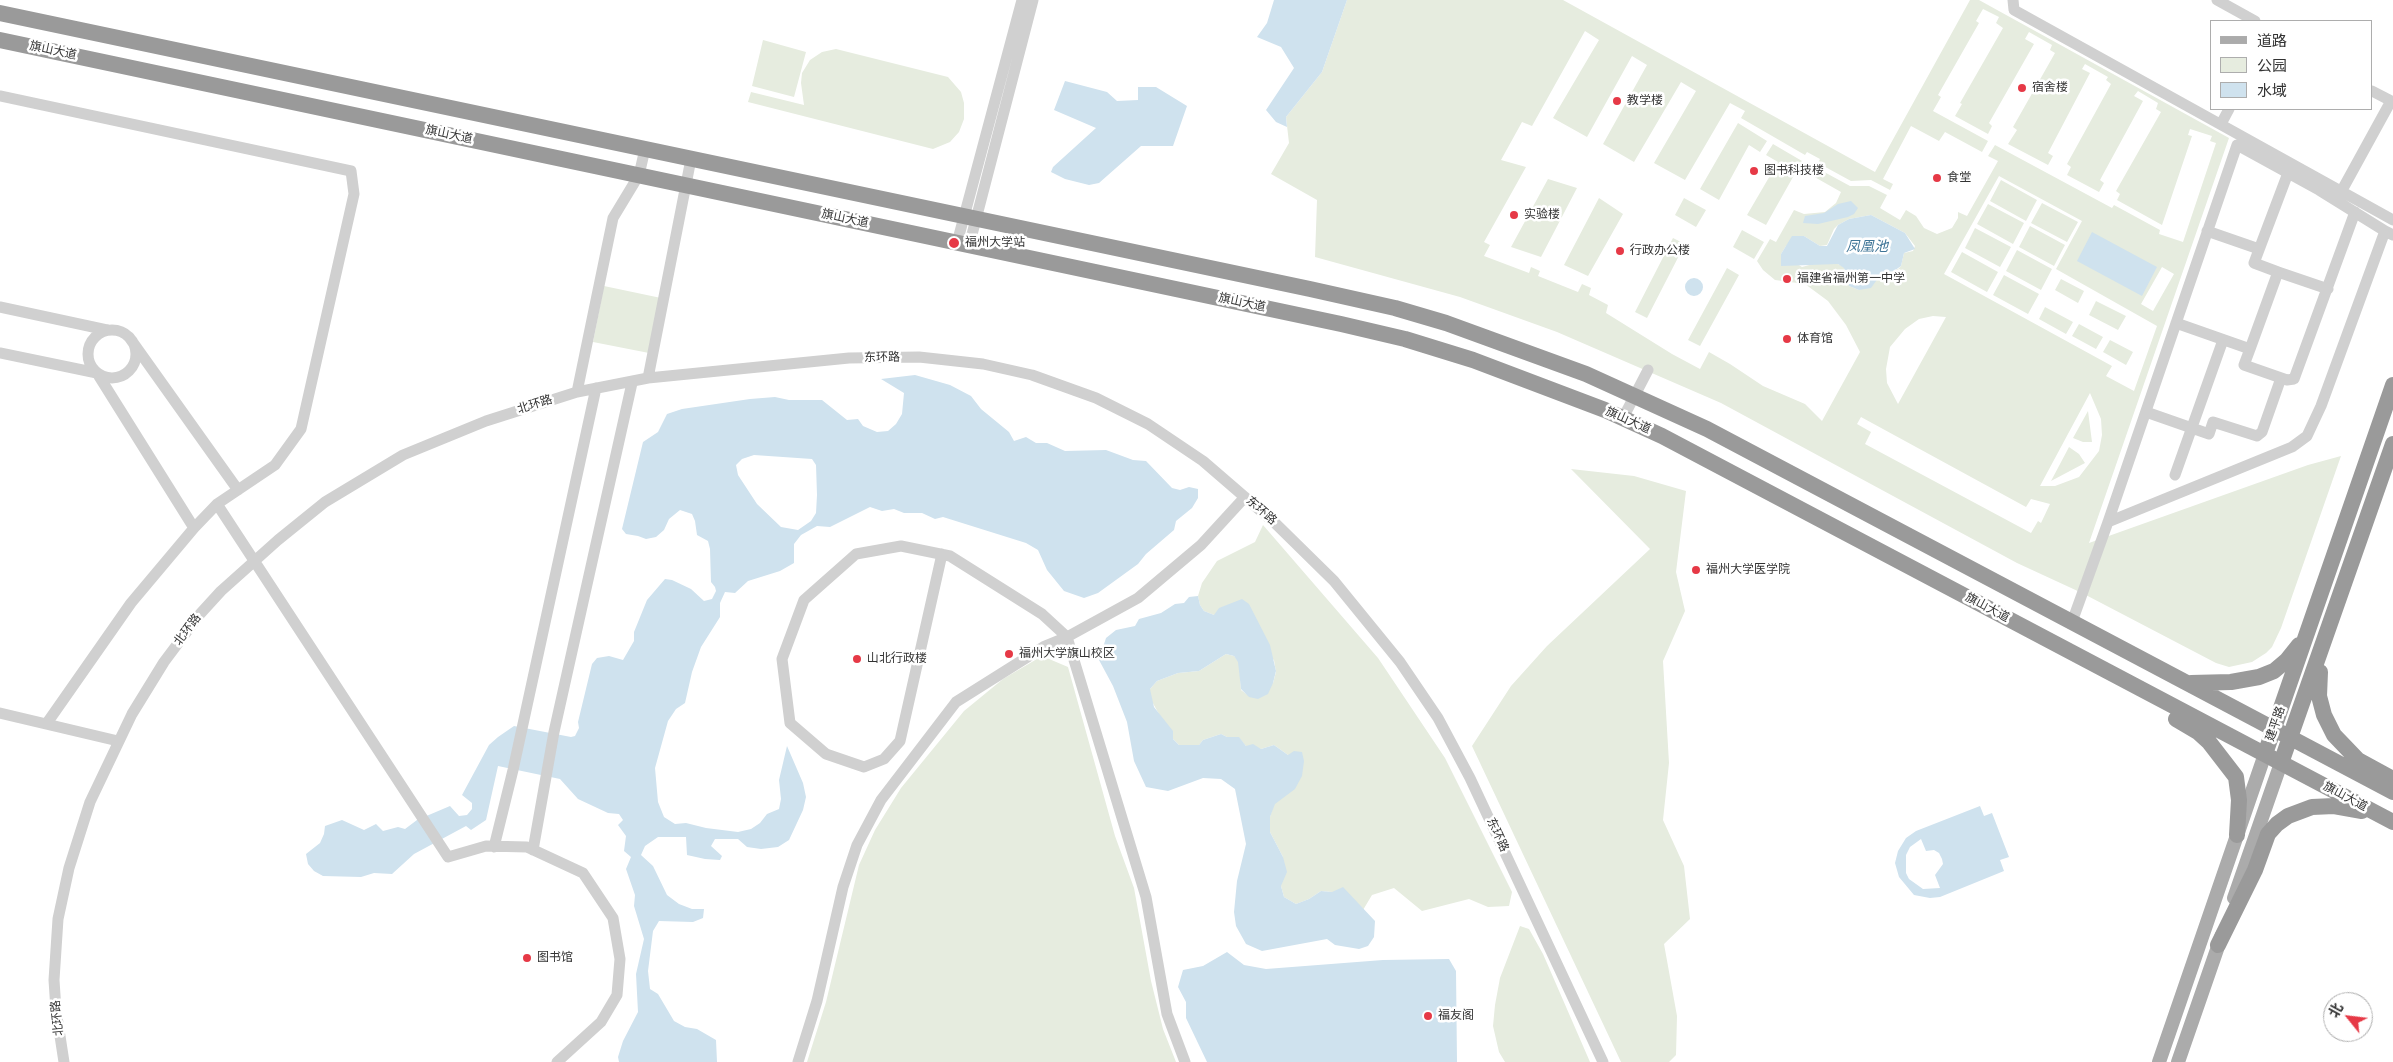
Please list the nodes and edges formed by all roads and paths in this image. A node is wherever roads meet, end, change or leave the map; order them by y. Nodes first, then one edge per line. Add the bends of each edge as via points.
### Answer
1 (1022, 0) edge
2 (1034, 0) edge
3 (2013, 0) edge
4 (2217, 0) edge
5 (0, 13) edge
6 (2254, 20) edge
7 (0, 40) edge
8 (2373, 92) edge
9 (0, 96) edge
10 (2392, 102) edge
11 (2228, 110) edge
12 (2221, 124) junction
13 (645, 149) junction
14 (691, 159) junction
15 (2288, 173) junction
16 (639, 175) junction
17 (685, 185) junction
18 (2341, 192) junction
19 (2355, 212) junction
20 (969, 218) junction
21 (2393, 220) edge
22 (2207, 231) junction
23 (2389, 233) edge
24 (963, 245) junction
25 (2259, 249) junction
26 (2278, 272) junction
27 (2328, 289) junction
28 (0, 306) edge
29 (2176, 323) junction
30 (107, 330) junction
31 (129, 337) junction
32 (2223, 340) junction
33 (2250, 349) junction
34 (0, 353) edge
35 (1648, 370) dead end
36 (97, 373) junction
37 (648, 378) junction
38 (2281, 378) junction
39 (632, 383) junction
40 (2393, 385) edge
41 (596, 388) junction
42 (577, 392) junction
43 (1635, 395) junction
44 (2146, 412) junction
45 (1623, 418) junction
46 (2192, 428) junction
47 (2393, 444) edge
48 (2175, 475) dead end
49 (238, 490) junction
50 (1245, 497) junction
51 (218, 504) junction
52 (2108, 522) junction
53 (194, 528) junction
54 (942, 554) junction
55 (255, 559) junction
56 (2072, 622) junction
57 (2328, 634) junction
58 (1067, 637) junction
59 (2305, 638) junction
60 (2089, 662) junction
61 (2188, 683) junction
62 (0, 713) edge
63 (47, 723) junction
64 (2274, 729) junction
65 (2291, 738) junction
66 (118, 740) junction
67 (2265, 754) junction
68 (2282, 763) junction
69 (2393, 779) edge
70 (2393, 792) edge
71 (2378, 814) junction
72 (2393, 822) edge
73 (2237, 836) junction
74 (494, 847) junction
75 (533, 850) junction
76 (2218, 945) junction
77 (64, 1062) edge
78 (557, 1062) edge
79 (798, 1062) edge
80 (1185, 1062) edge
81 (1603, 1062) edge
82 (2159, 1062) edge
83 (2178, 1062) edge

1 - 20 street
2 - 20 street
3 - 12 street via 2014,10
4 - 6 street
5 - 13 highway
7 - 16 highway, 旗山大道
8 - 10 street
9 - 49 street via 351,171 354,194 301,429 275,464
10 - 18 street
11 - 12 street
12 - 18 street
13 - 14 highway
13 - 16 street
14 - 17 street
14 - 20 highway
15 - 19 street
15 - 22 street via 2237,145
15 - 25 street
16 - 17 highway, 旗山大道
16 - 42 street via 613,218
17 - 24 highway, 旗山大道
17 - 37 street
18 - 21 street
19 - 23 street
19 - 27 street
20 - 24 street
20 - 43 highway via 1395,308 1507,344
22 - 25 street
22 - 29 street
23 - 52 street via 2307,436 2292,447
24 - 45 highway, 旗山大道 via 1405,339 1519,376
25 - 26 street via 2254,263
26 - 27 street
26 - 33 street
27 - 38 street via 2296,376 2290,381
28 - 30 street
29 - 32 street
29 - 44 street
30 - 31 street
30 - 36 street via 89,344 88,360
31 - 36 street via 134,344 135,359 127,372 112,378
31 - 49 street
32 - 33 street
32 - 46 street
33 - 38 street via 2244,366
34 - 36 street
35 - 43 street
36 - 53 street
37 - 39 street, 东环路
37 - 50 street, 东环路 via 849,358 919,357 983,364 1041,378 1096,398 1148,424 1203,461
38 - 46 street via 2262,432 2256,436 2213,422 2209,434
39 - 41 street, 东环路
39 - 75 street via 554,732
40 - 59 highway, 建平路
41 - 42 street, 北环路
41 - 74 street
42 - 55 street, 北环路 via 486,421 403,455 325,502
43 - 45 street
43 - 56 highway via 1707,429
44 - 46 street
44 - 52 street
45 - 60 highway, 旗山大道 via 1690,450
46 - 48 street
47 - 57 highway, 建平路
49 - 51 street
50 - 58 street via 1201,545 1138,598
50 - 81 street, 东环路 via 1334,580 1400,662 1438,718 1470,778
51 - 53 street
51 - 55 street
52 - 56 street
53 - 63 street via 131,603
54 - 54 street via 901,546 856,554 804,600 782,659 790,723 826,754 864,767 884,759 900,741
54 - 58 street via 1042,614
55 - 66 street, 北环路 via 221,591 182,637 147,688
55 - 74 street via 448,857 486,846
56 - 61 highway
57 - 65 highway, 建平路
57 - 69 highway via 2318,687 2327,723 2354,756
58 - 79 street via 1045,646 956,702 881,800 858,845 843,887 817,1001
58 - 80 street via 1146,897 1167,1014
59 - 61 highway via 2287,660 2259,678
59 - 64 highway, 建平路
60 - 67 highway, 旗山大道
60 - 73 highway via 2154,708 2198,732 2220,754 2236,777 2239,800
61 - 64 highway
62 - 63 street
63 - 66 street
64 - 65 highway
64 - 67 highway, 建平路
65 - 68 highway, 建平路
65 - 70 highway
66 - 77 street, 北环路 via 80,830 58,919 54,980
67 - 68 highway, 旗山大道
67 - 73 main road, 建平路
68 - 71 highway, 旗山大道
68 - 76 main road, 建平路
71 - 72 highway, 旗山大道
71 - 76 highway via 2322,806 2283,819 2268,834 2255,870
73 - 82 main road, 建平路
74 - 75 street via 527,847
75 - 78 street via 583,873 613,918 620,959 617,994 601,1022
76 - 83 main road, 建平路

